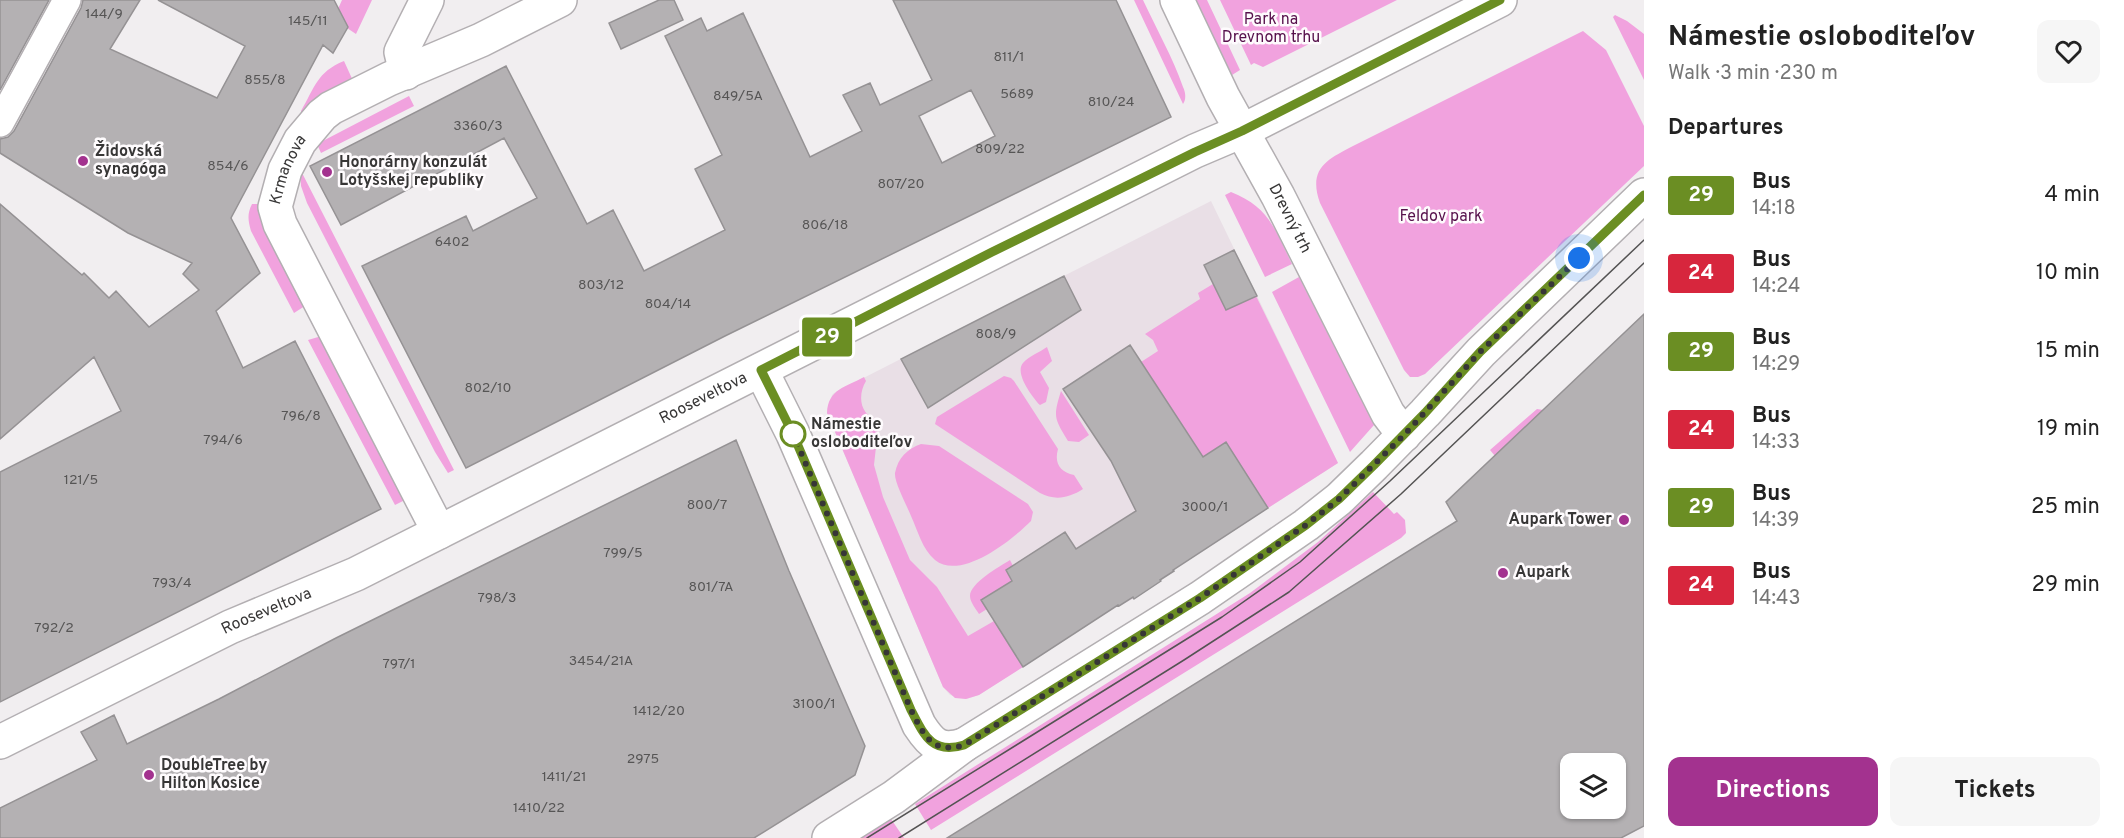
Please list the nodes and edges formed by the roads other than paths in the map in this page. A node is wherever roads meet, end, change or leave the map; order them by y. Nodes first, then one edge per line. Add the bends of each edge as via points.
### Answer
1 (67, 0) edge
2 (427, 0) edge
3 (560, 0) edge
4 (1177, 0) edge
5 (1500, 0) edge
6 (406, 73) junction
7 (0, 123) edge
8 (1242, 131) junction
9 (1644, 195) edge
10 (761, 370) junction
11 (1404, 435) junction
12 (439, 532) junction
13 (0, 742) edge
14 (964, 745) junction
15 (829, 838) edge

1 - 7 street
2 - 6 street via 401,52
3 - 6 street, Krmanova
4 - 8 street, Drevný trh
5 - 8 street, Rooseveltova
6 - 12 street, Krmanova via 322,115 289,161 275,207 280,224
8 - 10 street, Rooseveltova
8 - 11 street, Drevný trh via 1388,414
9 - 11 street via 1480,352
10 - 12 street, Rooseveltova
10 - 14 street via 793,434 915,718 937,746 952,749
11 - 14 street via 1339,499 1287,539
12 - 13 street, Rooseveltova via 356,574 230,627
14 - 15 street via 894,797

